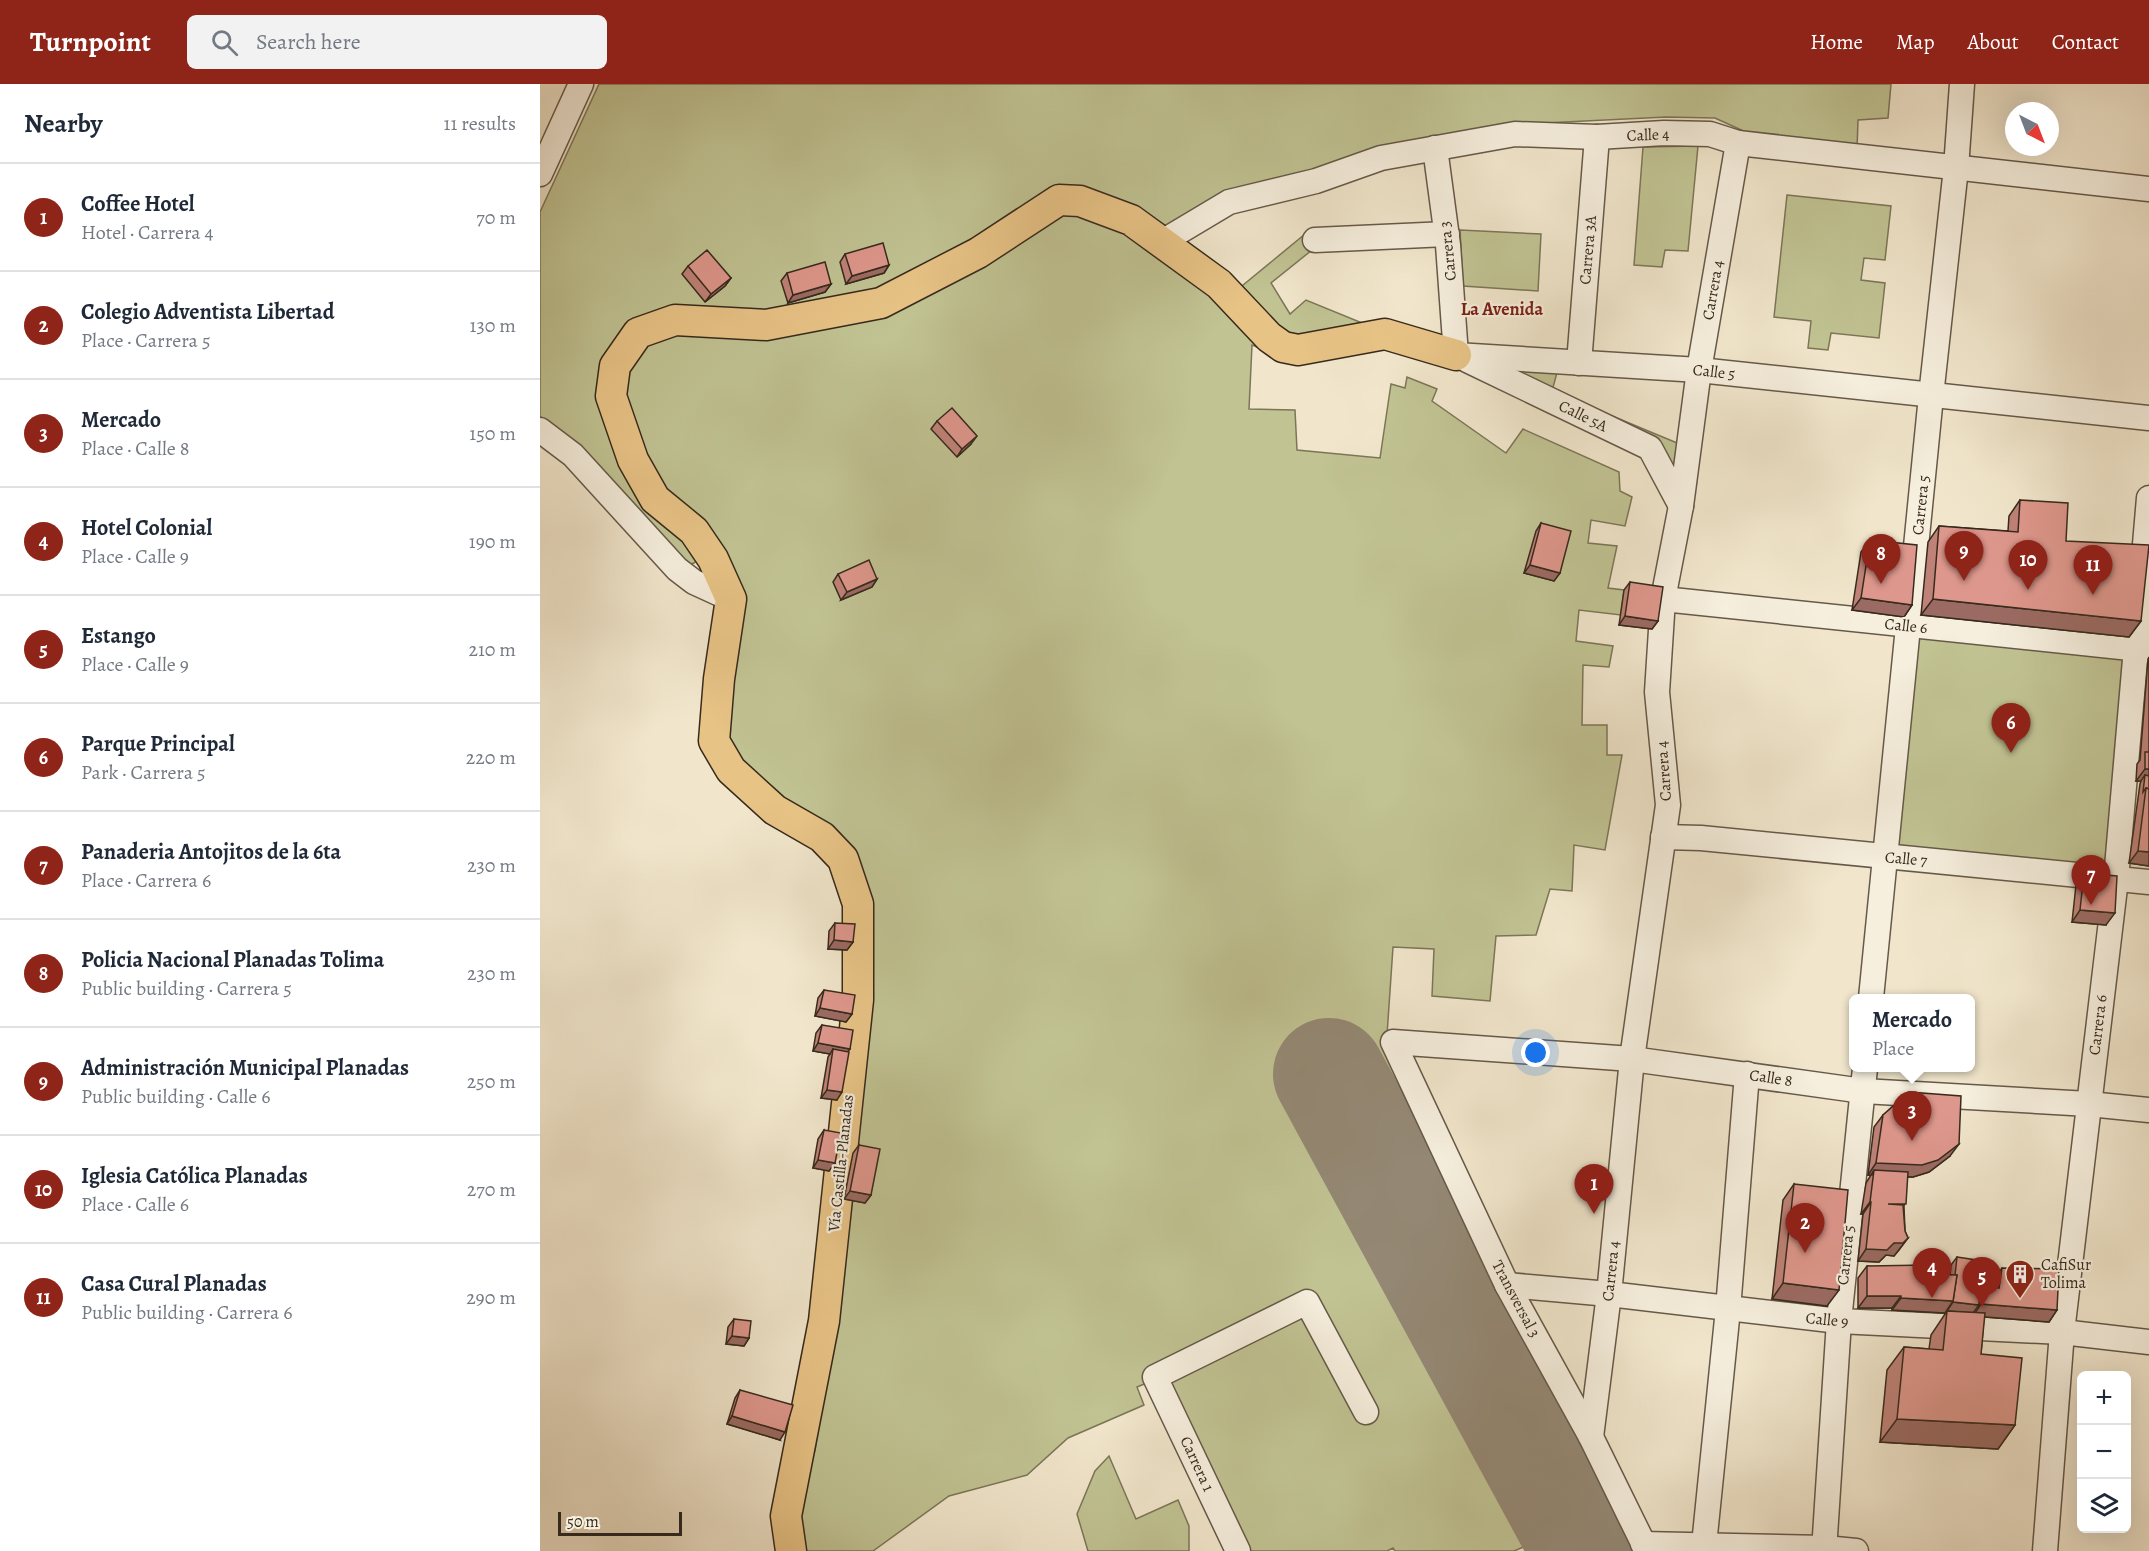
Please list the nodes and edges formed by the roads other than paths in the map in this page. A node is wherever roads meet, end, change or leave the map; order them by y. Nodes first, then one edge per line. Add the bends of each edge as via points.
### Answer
1 (581, 84) edge
2 (1962, 84) edge
3 (1597, 137) junction
4 (1738, 143) junction
5 (1435, 148) junction
6 (1956, 168) junction
7 (540, 174) edge
8 (2149, 189) edge
9 (1447, 234) junction
10 (1315, 240) dead end
11 (1162, 242) junction
12 (1456, 355) junction
13 (1579, 363) junction
14 (1699, 370) junction
15 (1931, 396) junction
16 (2149, 418) edge
17 (540, 430) edge
18 (2149, 498) edge
19 (1681, 506) junction
20 (731, 599) junction
21 (1664, 599) junction
22 (1908, 626) junction
23 (2143, 650) edge
24 (1668, 805) junction
25 (1663, 837) junction
26 (1701, 838) junction
27 (1884, 857) junction
28 (2116, 879) junction
29 (2149, 882) edge
30 (1871, 994) edge
31 (1393, 1042) joint
32 (1632, 1059) junction
33 (1748, 1074) junction
34 (1864, 1079) edge
35 (2089, 1104) junction
36 (2149, 1110) edge
37 (1507, 1285) junction
38 (1609, 1294) junction
39 (1728, 1309) junction
40 (1839, 1322) junction
41 (2062, 1332) junction
42 (2149, 1342) edge
43 (1366, 1412) dead end
44 (1591, 1437) junction
45 (1704, 1545) junction
46 (1645, 1547) edge
47 (1825, 1549) edge
48 (791, 1551) edge
49 (1238, 1551) edge
50 (1856, 1551) edge
51 (2045, 1551) edge

1 - 7 street
2 - 6 street, Carrera 5
3 - 4 street, Calle 4 via 1710,134
3 - 5 street, Calle 4 via 1515,134
3 - 13 street, Carrera 3A
4 - 6 street, Calle 4
4 - 14 street, Carrera 4
5 - 9 street, Carrera 3
5 - 11 street, Calle 4 via 1381,158 1316,181 1229,202
6 - 8 street, Calle 4
6 - 15 street, Carrera 5
9 - 10 street
9 - 12 street, Carrera 3
11 - 12 main road, Calle 5 via 1219,284 1283,347 1298,350 1385,334
11 - 20 main road via 1131,220 1080,201 1059,200 978,253 880,303 766,325 675,320 638,333 615,366 611,396 633,460 655,499 694,531 713,559
12 - 13 street, Calle 5
12 - 19 street, Calle 5A via 1650,448
13 - 14 street, Calle 5
14 - 15 street, Calle 5
14 - 19 street, Carrera 4
15 - 16 street, Calle 5
15 - 22 street, Carrera 5
17 - 20 street via 573,455 677,569 694,582
18 - 23 street, Carrera 6
19 - 21 street, Carrera 4
20 - 48 main road, Vía Castilla-Planadas via 714,741 731,770 775,810 822,837 843,859 858,904 858,1000 824,1321 786,1516
21 - 22 street, Calle 6
21 - 24 street, Carrera 4 via 1657,692
22 - 23 street, Calle 6
22 - 27 street, Carrera 5
23 - 28 street, Carrera 6
24 - 25 street, Carrera 4
24 - 26 street
25 - 26 street, Calle 7
25 - 32 street, Carrera 4
26 - 27 street, Calle 7
27 - 28 street, Calle 7
27 - 30 street, Carrera 5
28 - 29 street, Calle 7
28 - 35 street, Carrera 6
31 - 32 street, Calle 8
31 - 37 street, Transversal 3
32 - 33 street, Calle 8
32 - 38 street, Carrera 4
33 - 34 street, Calle 8
33 - 39 street
34 - 35 street, Calle 8
34 - 40 street, Carrera 5
35 - 36 street, Calle 8
35 - 41 street, Carrera 6
37 - 38 street, Calle 9
37 - 44 street, Transversal 3
38 - 39 street, Calle 9
38 - 44 street, Carrera 4
39 - 40 street, Calle 9
39 - 45 street
40 - 41 street, Calle 9
40 - 47 street, Carrera 5
41 - 42 street, Calle 9
41 - 51 street, Carrera 6
43 - 49 street, Carrera 1 via 1307,1302 1155,1377
44 - 46 street, Transversal 3
45 - 46 street
45 - 47 street
47 - 50 street

